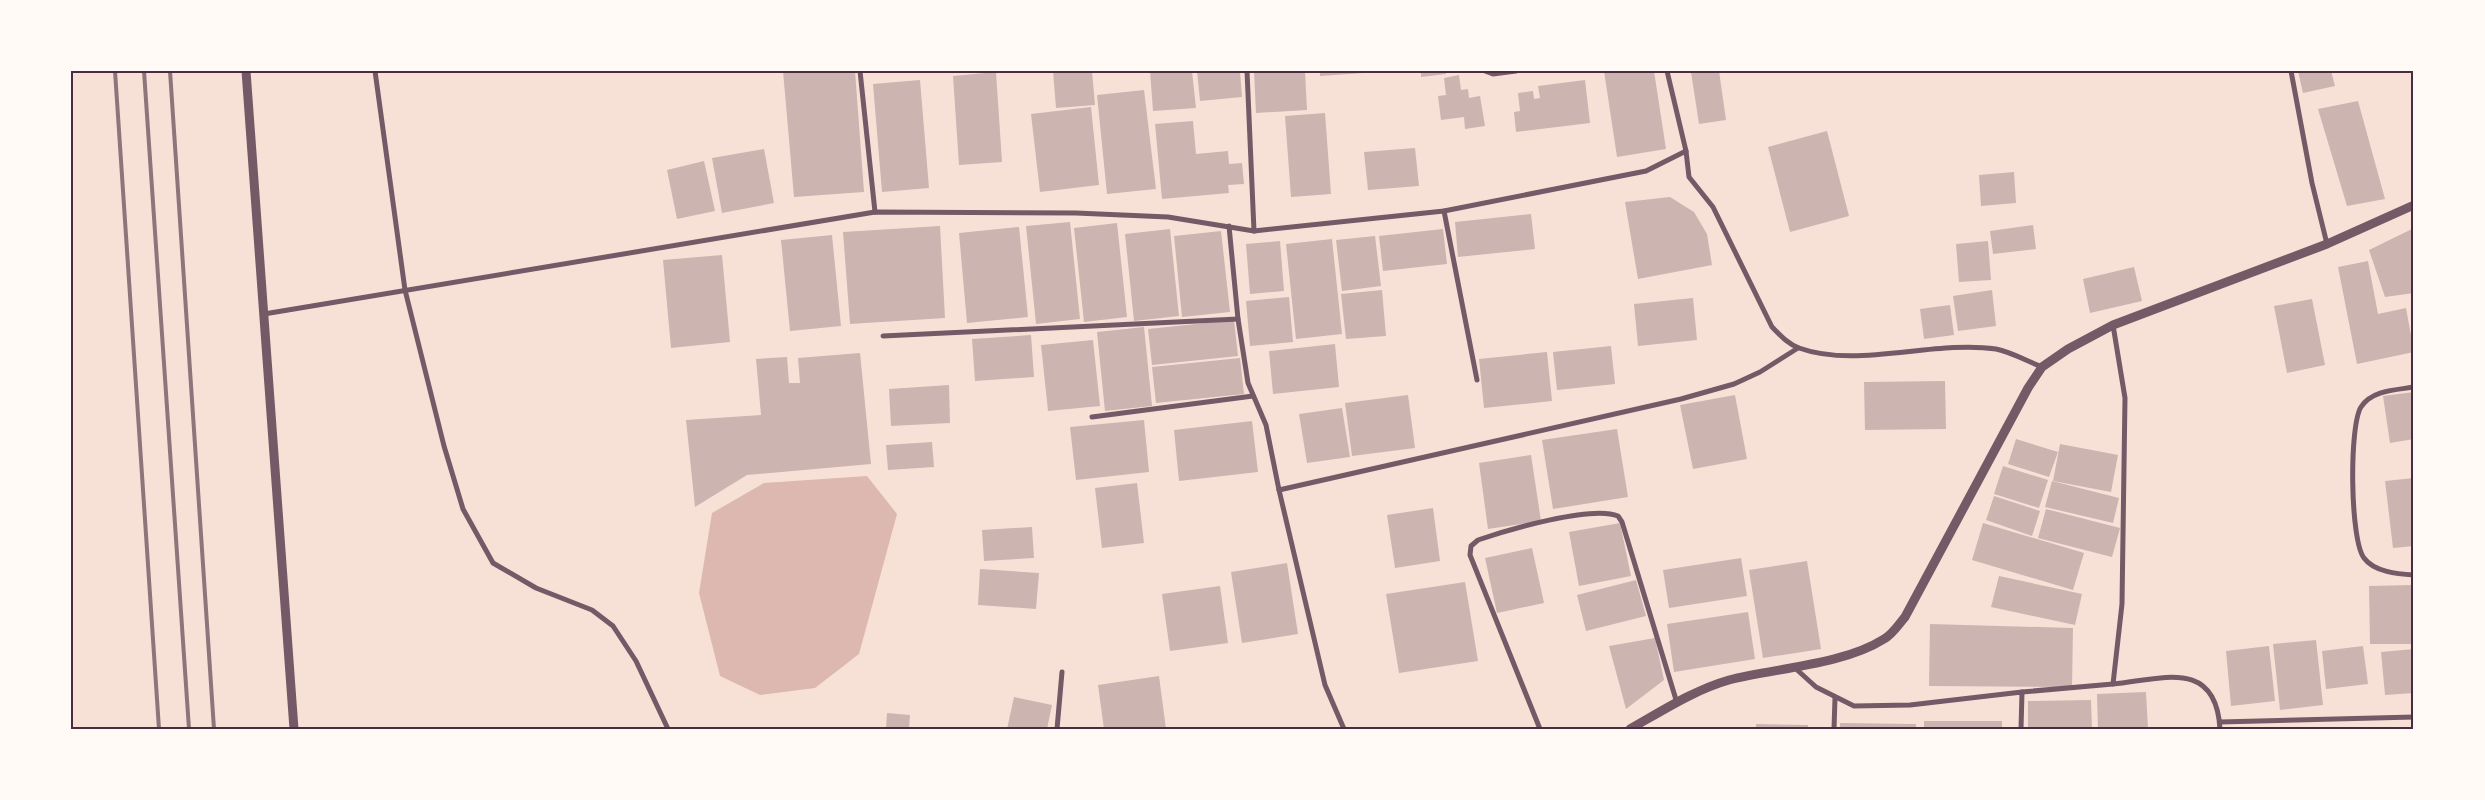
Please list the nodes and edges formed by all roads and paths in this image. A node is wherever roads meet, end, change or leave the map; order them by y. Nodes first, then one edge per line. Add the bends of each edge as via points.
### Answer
1 (246, 71) edge
2 (375, 71) edge
3 (860, 71) edge
4 (1247, 71) edge
5 (1486, 71) edge
6 (1516, 71) edge
7 (1667, 71) edge
8 (2290, 71) edge
9 (1686, 151) junction
10 (2414, 205) edge
11 (1444, 211) junction
12 (875, 212) junction
13 (1229, 226) junction
14 (1254, 231) junction
15 (2327, 244) junction
16 (405, 290) junction
17 (264, 314) junction
18 (1238, 319) junction
19 (2113, 325) junction
20 (883, 336) dead end
21 (1798, 348) junction
22 (2042, 367) junction
23 (1477, 380) dead end
24 (2414, 387) edge
25 (1253, 396) junction
26 (1092, 417) dead end
27 (1278, 490) junction
28 (2414, 574) edge
29 (1795, 668) junction
30 (1062, 672) dead end
31 (2113, 684) junction
32 (2022, 692) junction
33 (1835, 698) junction
34 (1677, 703) junction
35 (2414, 717) edge
36 (2220, 722) junction
37 (294, 729) edge
38 (668, 729) edge
39 (1057, 729) edge
40 (1344, 729) edge
41 (1540, 729) edge
42 (1630, 729) edge
43 (1834, 729) edge
44 (2021, 729) edge
45 (2220, 729) edge

1 - 17 street
2 - 16 street
3 - 12 street
4 - 14 street
5 - 6 street via 1493,74
7 - 9 street
8 - 15 street
9 - 11 street via 1646,171
9 - 21 street via 1689,177 1713,207 1772,327 1784,340
10 - 15 street
11 - 14 street
11 - 23 street
12 - 13 street via 1076,213 1168,217
12 - 16 street
13 - 14 street
13 - 18 street
15 - 19 street
16 - 17 street
16 - 38 street via 463,509 493,563 536,588 592,610 613,626 636,662
17 - 37 street
18 - 20 street
18 - 25 street via 1245,371
19 - 22 street
19 - 31 street via 2125,398 2122,604
21 - 22 street via 1824,354 1854,355 1947,347 1997,349
21 - 27 street via 1734,384 1680,399
22 - 29 street via 1905,617 1886,639 1863,650
24 - 28 street via 2375,395 2362,406 2355,424 2352,458 2353,504 2357,537 2364,558 2379,569
25 - 26 street
25 - 27 street via 1266,425
27 - 40 street via 1325,685
29 - 33 street
29 - 34 street via 1730,680 1704,688
30 - 39 street
31 - 32 street
31 - 36 street via 2182,677 2196,679 2206,687
32 - 33 street via 1910,706 1854,706
32 - 44 street
33 - 43 street
34 - 41 street via 1618,516 1598,512 1551,520 1478,540 1471,546 1470,556
34 - 42 street
35 - 36 street
36 - 45 street

